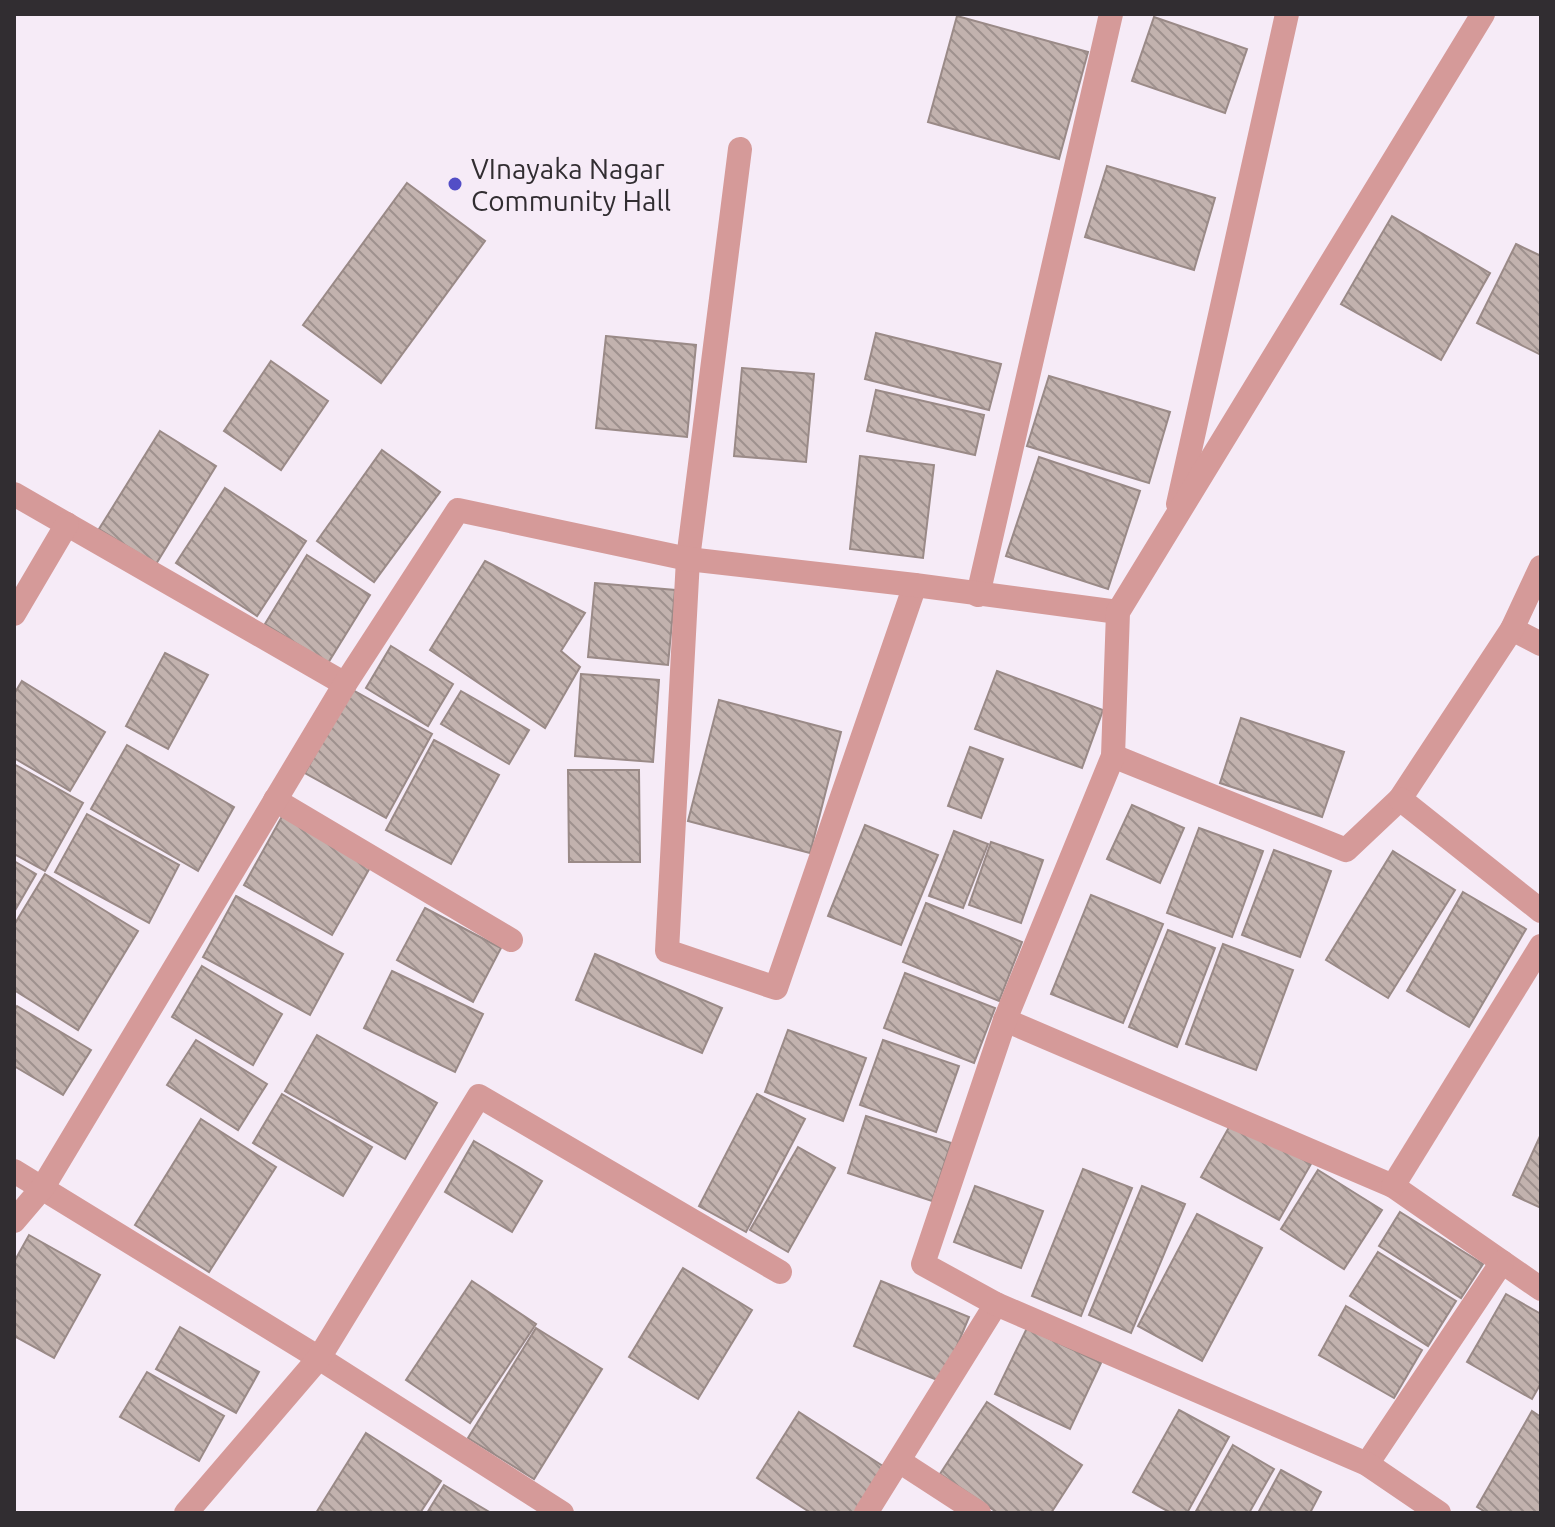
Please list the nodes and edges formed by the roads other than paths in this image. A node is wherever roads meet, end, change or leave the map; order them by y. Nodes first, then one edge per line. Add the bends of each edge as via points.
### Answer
1 (1111, 14) edge
2 (1287, 14) edge
3 (1476, 16) edge
4 (740, 149) dead end
5 (14, 494) edge
6 (1174, 522) junction
7 (67, 524) junction
8 (688, 559) junction
9 (1541, 567) edge
10 (915, 585) junction
11 (978, 595) junction
12 (1118, 612) junction
13 (14, 614) edge
14 (1512, 629) junction
15 (1541, 644) edge
16 (345, 684) junction
17 (1113, 756) junction
18 (1400, 799) junction
19 (275, 800) junction
20 (1541, 911) edge
21 (511, 940) dead end
22 (1541, 946) edge
23 (1005, 1020) junction
24 (14, 1171) edge
25 (1393, 1186) junction
26 (43, 1187) junction
27 (14, 1221) edge
28 (1502, 1262) junction
29 (780, 1272) dead end
30 (1541, 1289) edge
31 (996, 1304) junction
32 (319, 1358) junction
33 (899, 1461) junction
34 (1367, 1464) junction
35 (557, 1512) edge
36 (186, 1513) edge
37 (866, 1513) edge
38 (979, 1513) edge
39 (1439, 1513) edge

1 - 11 street
2 - 6 street
3 - 6 street
4 - 8 street
5 - 7 street
6 - 12 street
7 - 13 street
7 - 16 street
8 - 10 street
8 - 10 street via 667,951 776,988
8 - 16 street via 458,510
9 - 14 street
10 - 11 street
11 - 12 street
12 - 17 street
14 - 15 street
14 - 18 street
16 - 19 street
17 - 18 street via 1346,850
17 - 23 street
18 - 20 street
19 - 21 street
19 - 26 street
22 - 25 street
23 - 25 street
23 - 31 street via 923,1264
24 - 26 street
25 - 28 street
26 - 27 street
26 - 32 street
28 - 30 street
28 - 34 street
29 - 32 street via 479,1096
31 - 33 street
31 - 34 street
32 - 35 street
32 - 36 street
33 - 37 street
33 - 38 street
34 - 39 street

